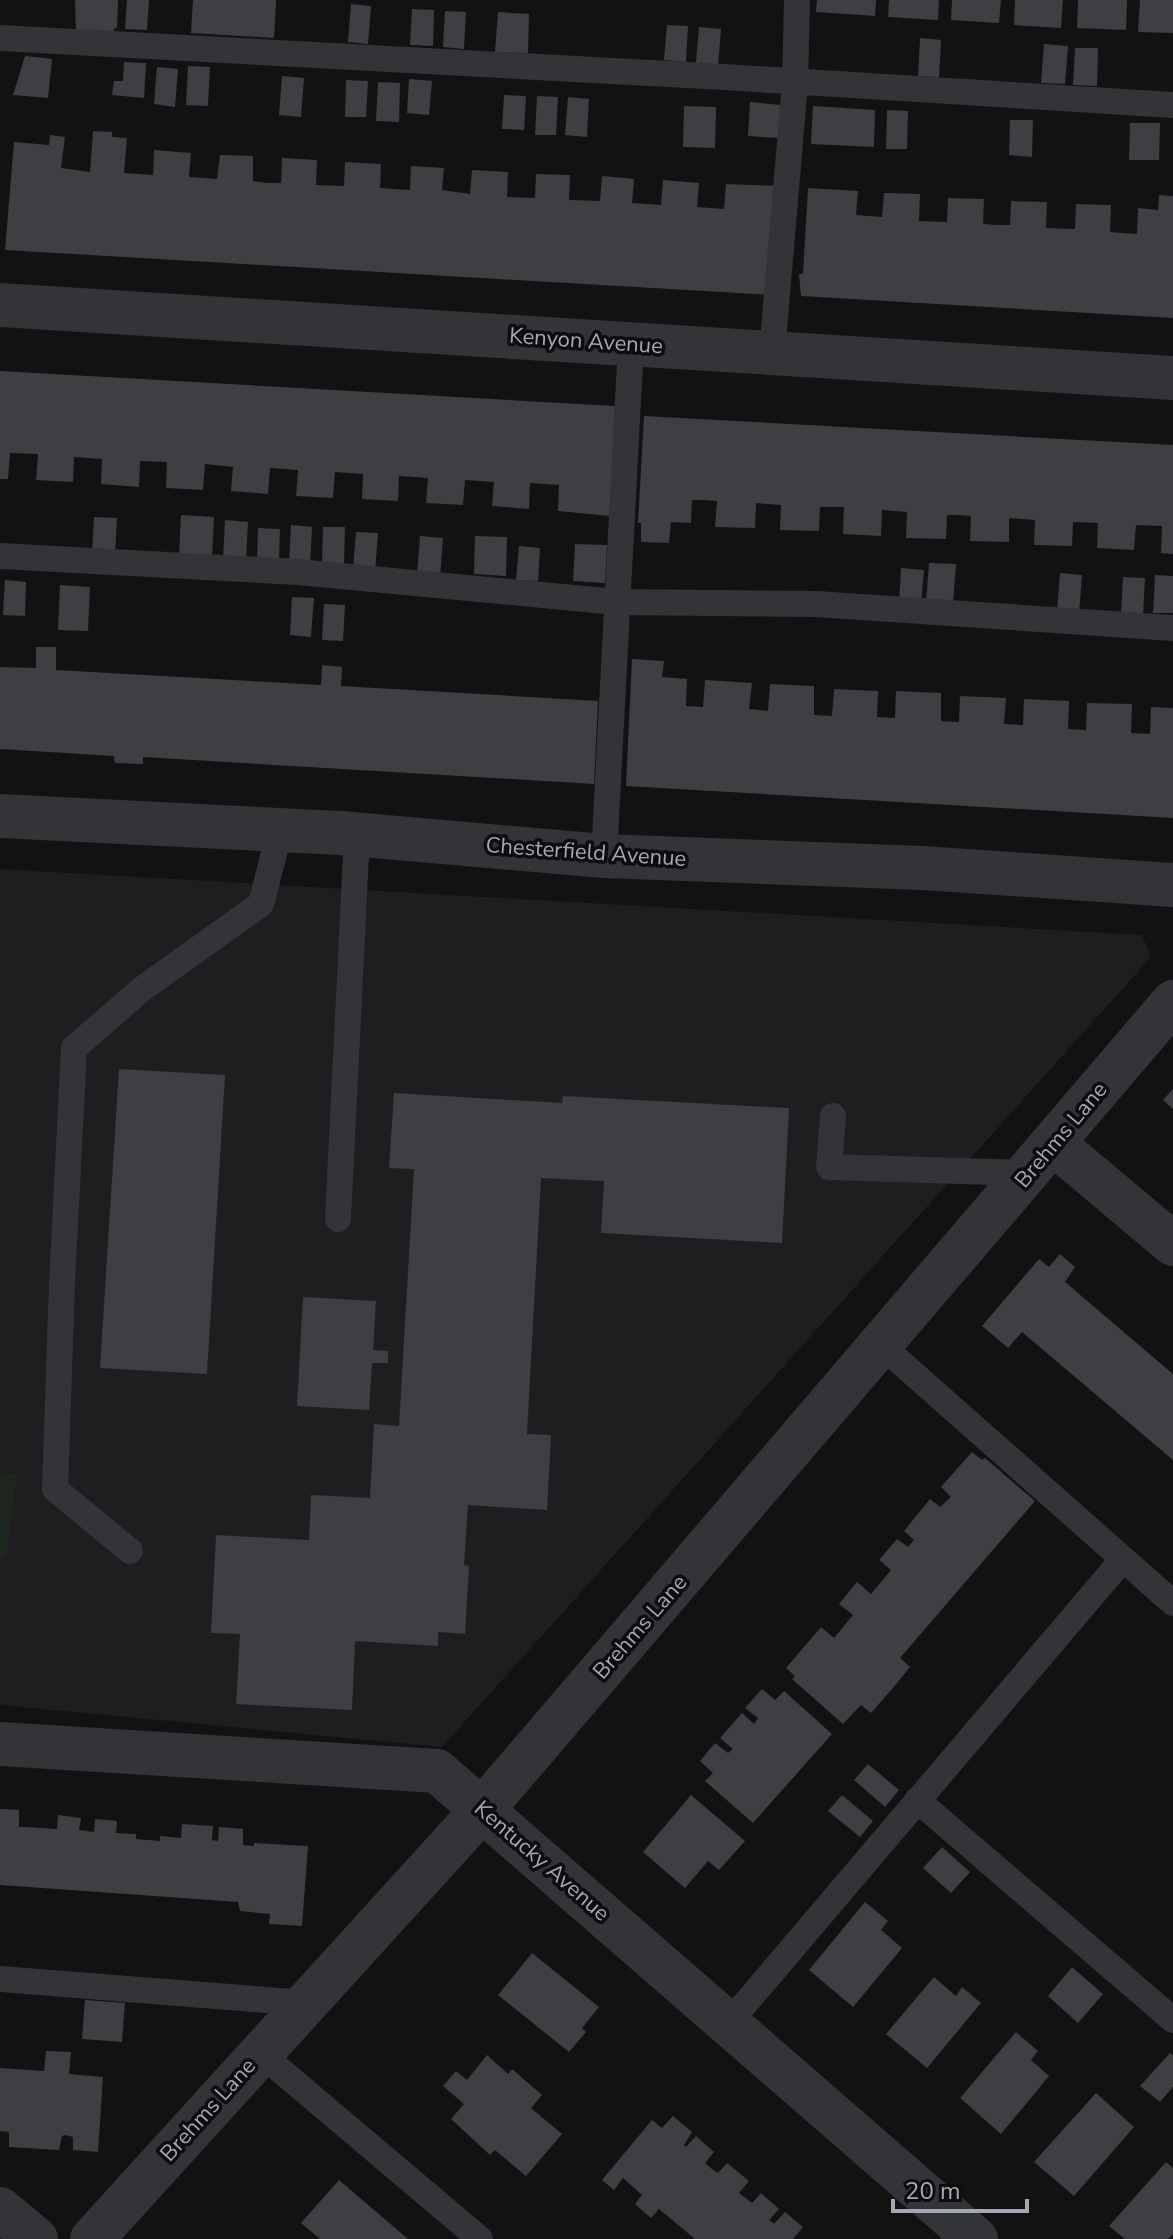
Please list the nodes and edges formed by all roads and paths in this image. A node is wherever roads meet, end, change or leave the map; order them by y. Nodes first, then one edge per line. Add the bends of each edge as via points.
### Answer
1 (797, 0) edge
2 (0, 38) edge
3 (795, 83) junction
4 (1173, 105) edge
5 (0, 305) edge
6 (631, 344) junction
7 (772, 353) junction
8 (1173, 378) edge
9 (0, 556) edge
10 (616, 602) junction
11 (1173, 628) edge
12 (0, 816) edge
13 (280, 830) junction
14 (357, 835) junction
15 (604, 856) junction
16 (1173, 885) edge
17 (1173, 1002) edge
18 (833, 1116) dead end
19 (1042, 1158) junction
20 (338, 1219) dead end
21 (1173, 1244) edge
22 (881, 1345) junction
23 (130, 1551) dead end
24 (1123, 1559) junction
25 (1173, 1603) edge
26 (0, 1744) edge
27 (917, 1800) junction
28 (483, 1809) junction
29 (0, 1979) edge
30 (305, 2003) junction
31 (1173, 2020) edge
32 (727, 2025) junction
33 (260, 2053) junction
34 (0, 2209) edge
35 (36, 2239) edge
36 (92, 2239) edge
37 (480, 2239) edge
38 (976, 2239) edge

1 - 3 lane
2 - 3 lane
3 - 4 lane
3 - 7 lane
5 - 6 street, Kenyon Avenue
6 - 7 street, Kenyon Avenue
6 - 10 lane
7 - 8 street, Kenyon Avenue
9 - 10 lane via 298,572
10 - 11 lane via 816,604
10 - 15 lane
12 - 13 street, Chesterfield Avenue
13 - 14 street, Chesterfield Avenue
13 - 23 lane via 261,904 142,989 74,1048 55,1489
14 - 15 street, Chesterfield Avenue
14 - 20 lane
15 - 16 street, Chesterfield Avenue via 923,868
17 - 19 street, Brehms Lane
18 - 19 lane via 829,1167
19 - 21 street
19 - 22 street, Brehms Lane
22 - 24 lane
22 - 28 street, Brehms Lane
24 - 25 lane
24 - 27 lane
26 - 28 street, Kentucky Avenue via 437,1771
27 - 31 lane
27 - 32 lane
28 - 30 street, Brehms Lane
28 - 32 street, Kentucky Avenue
29 - 30 lane
30 - 33 street, Brehms Lane
32 - 38 street, Kentucky Avenue
33 - 36 street, Brehms Lane
33 - 37 lane
34 - 35 street

